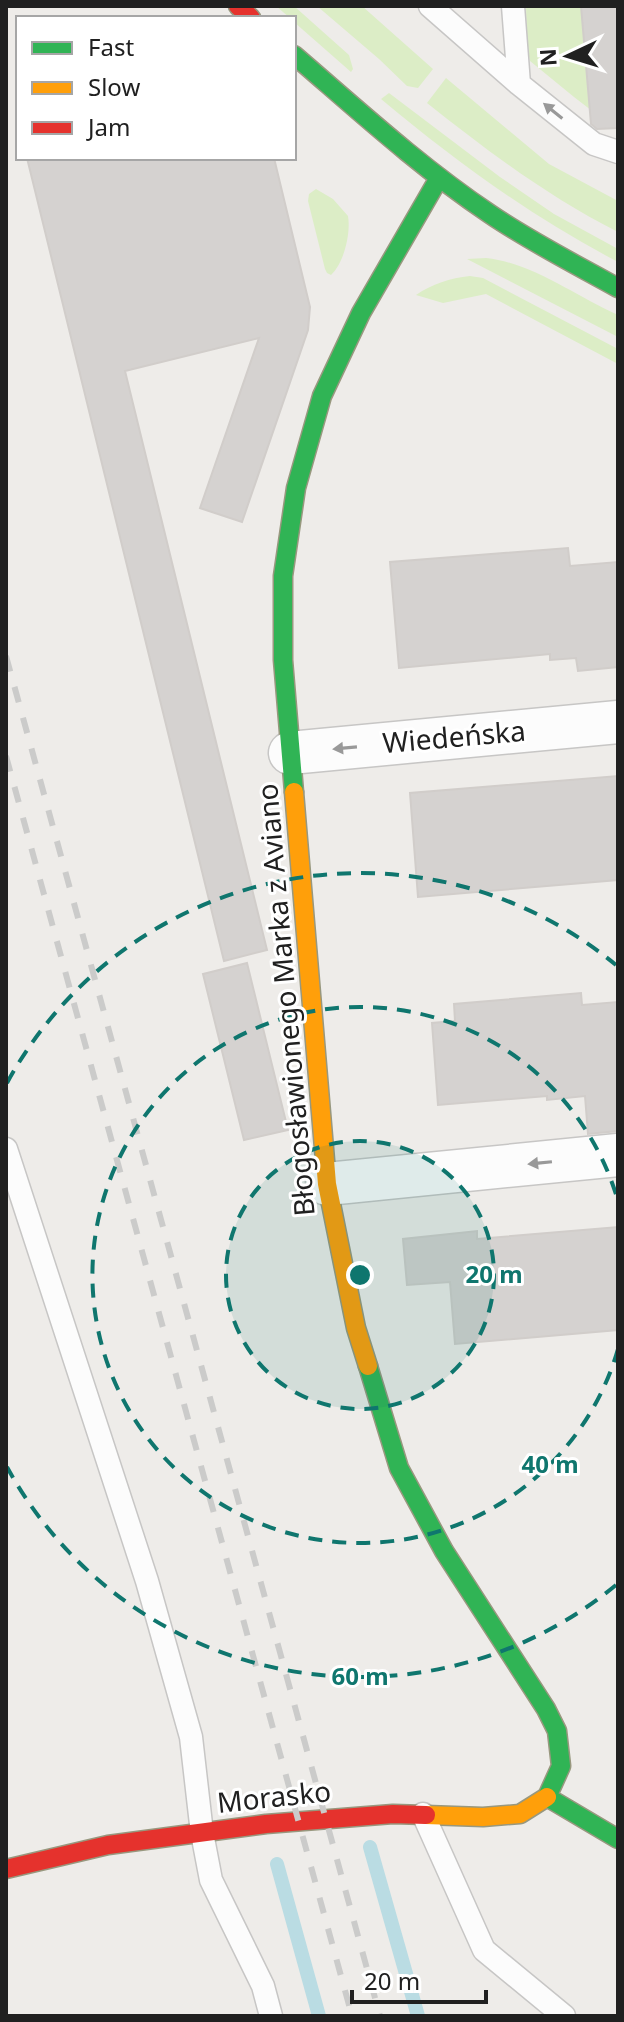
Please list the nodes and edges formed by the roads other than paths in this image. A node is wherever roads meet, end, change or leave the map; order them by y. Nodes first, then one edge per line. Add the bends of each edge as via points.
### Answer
1 (430, 6) edge
2 (513, 6) edge
3 (296, 57) edge
4 (519, 84) junction
5 (618, 152) edge
6 (439, 178) junction
7 (618, 288) edge
8 (618, 722) edge
9 (290, 753) junction
10 (6, 1149) edge
11 (618, 1155) edge
12 (327, 1184) junction
13 (547, 1797) junction
14 (423, 1814) junction
15 (202, 1833) junction
16 (618, 1839) edge
17 (6, 1869) edge
18 (271, 2016) edge
19 (564, 2016) edge

1 - 4 lane
2 - 4 lane
3 - 6 street
5 -> 4 lane via 594,144
6 - 7 street via 521,235
6 - 9 street, Błogosławionego Marka z Aviano via 361,313 322,396 296,488 283,576
8 -> 9 street, Wiedeńska
9 - 12 street, Błogosławionego Marka z Aviano
10 - 15 lane via 147,1581 191,1737
11 -> 12 street
12 - 13 street, Błogosławionego Marka z Aviano via 356,1328 399,1468 444,1551 557,1731 561,1766
13 - 14 street, Morasko via 520,1814
13 - 16 street
14 - 15 street, Morasko
14 - 19 lane via 484,1950
15 - 17 street, Morasko via 108,1845
15 - 18 lane via 211,1880 263,1986

